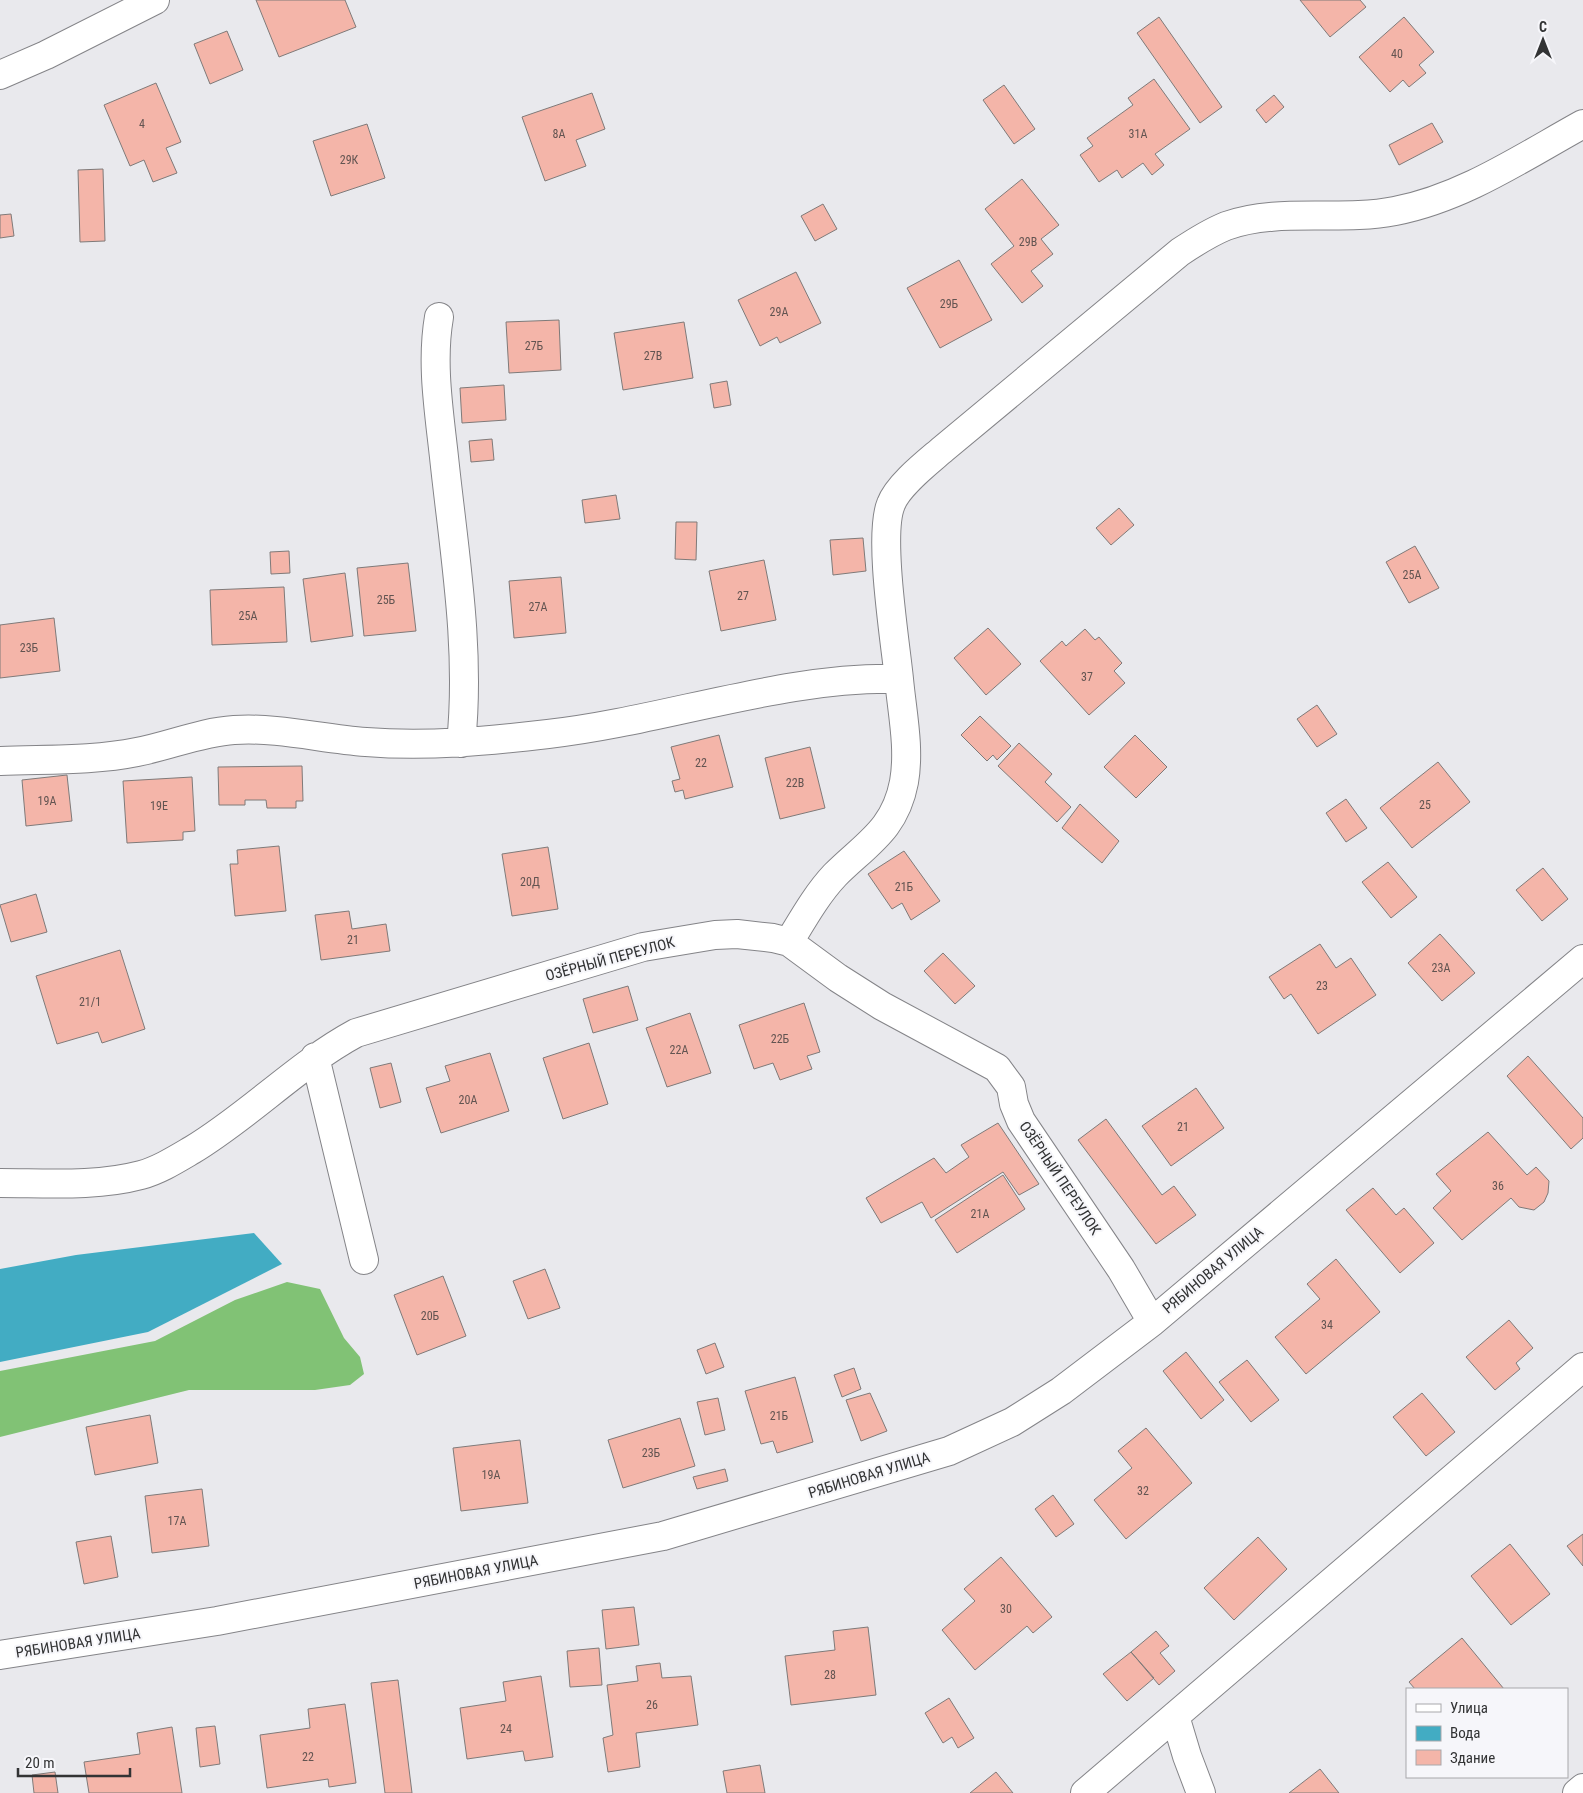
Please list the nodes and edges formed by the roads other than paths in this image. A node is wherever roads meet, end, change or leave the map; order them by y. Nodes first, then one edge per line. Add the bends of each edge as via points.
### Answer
1 (155, 0) edge
2 (0, 75) edge
3 (1583, 124) edge
4 (439, 317) dead end
5 (899, 679) junction
6 (462, 744) junction
7 (0, 761) edge
8 (790, 942) junction
9 (1583, 959) edge
10 (315, 1057) junction
11 (0, 1183) edge
12 (364, 1260) dead end
13 (1152, 1322) junction
14 (1583, 1367) edge
15 (0, 1655) edge
16 (1175, 1716) junction
17 (1583, 1788) edge
18 (1085, 1793) edge
19 (1201, 1793) edge
20 (1576, 1793) edge

1 - 2 street via 46,56
3 - 5 street via 1481,181 1430,202 1372,215 1256,219 1220,229 1180,252 933,458 891,502 888,554
4 - 6 street via 436,363 464,647
5 - 6 street via 830,681 638,721
5 - 8 street via 907,753 904,784 896,805 878,837 834,876
6 - 7 street via 366,742 299,732 233,730 134,753
8 - 10 street, ОЗЁРНЫЙ ПЕРЕУЛОК via 754,935 715,935 642,947 356,1033
8 - 13 street, ОЗЁРНЫЙ ПЕРЕУЛОК via 882,1006 996,1068 1011,1087 1021,1121 1121,1269
9 - 13 street, РЯБИНОВАЯ УЛИЦА
10 - 11 street, ОЗЁРНЫЙ ПЕРЕУЛОК via 224,1130 160,1168 118,1180
10 - 12 street
13 - 15 street, РЯБИНОВАЯ УЛИЦА via 1061,1391 1012,1422 949,1451 663,1536 217,1621
14 - 16 street
16 - 18 street
16 - 19 street
17 - 20 street

